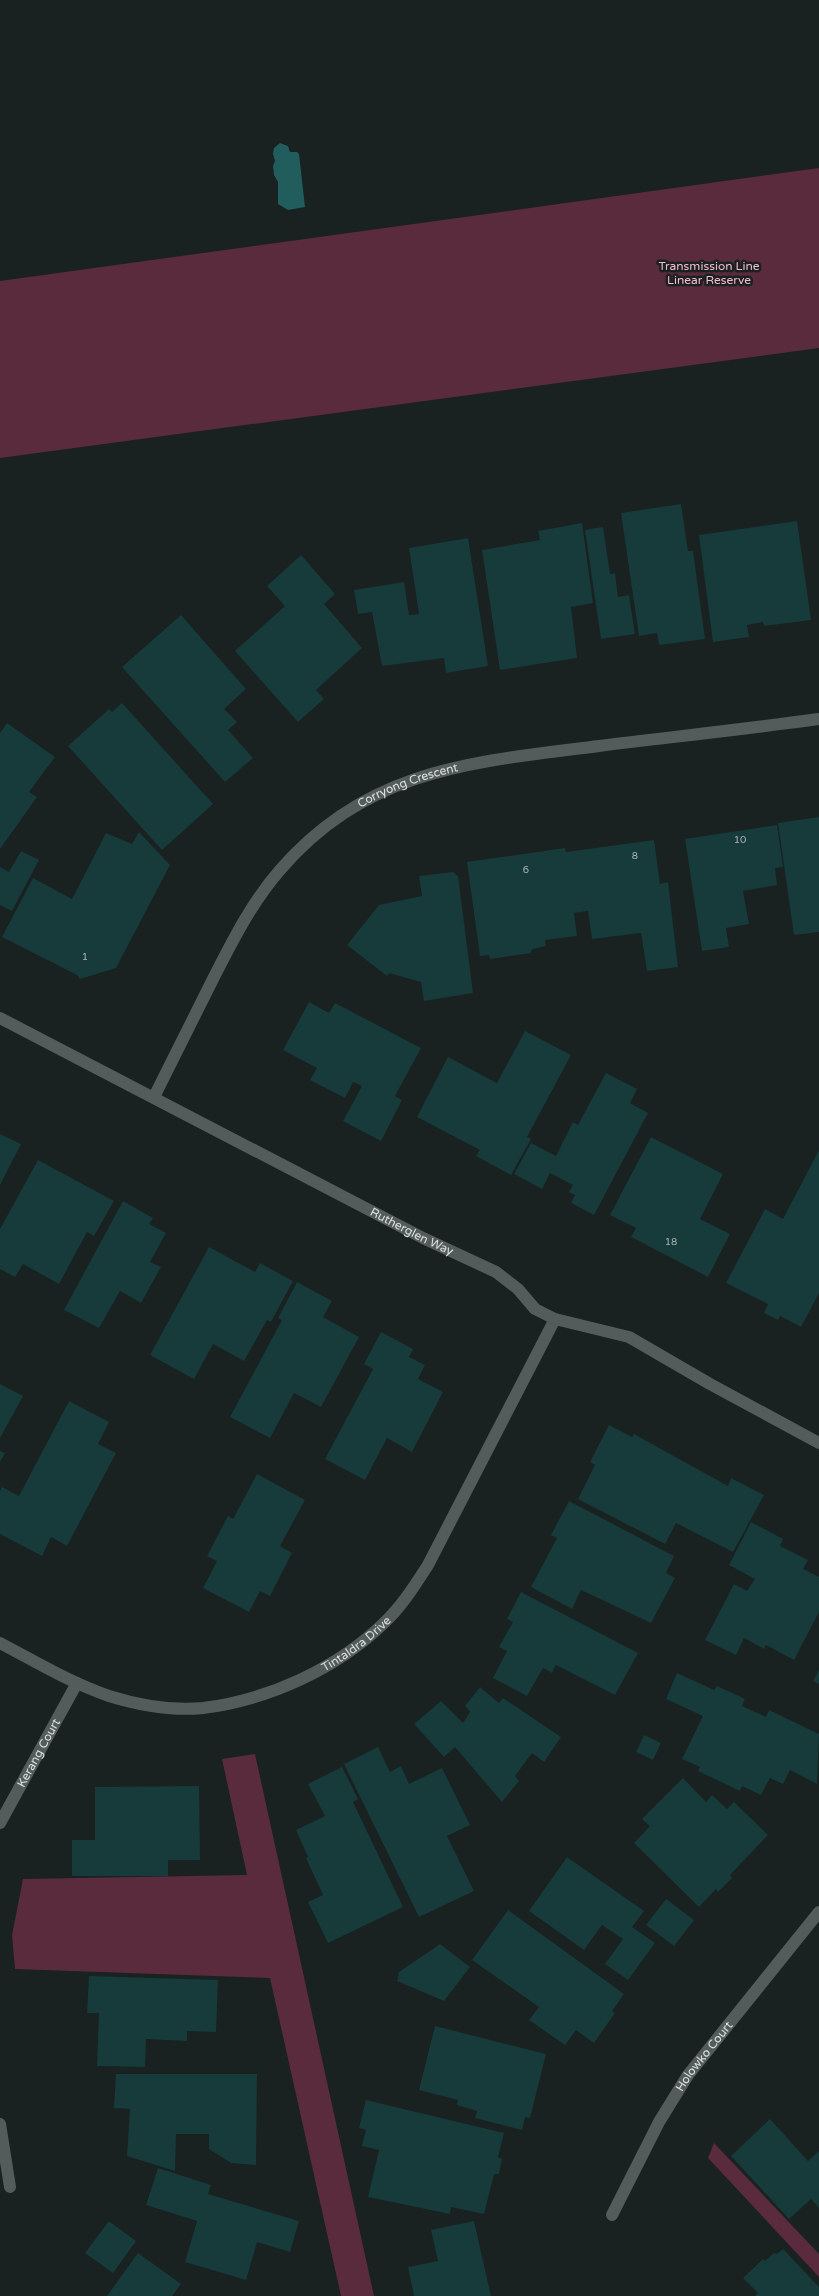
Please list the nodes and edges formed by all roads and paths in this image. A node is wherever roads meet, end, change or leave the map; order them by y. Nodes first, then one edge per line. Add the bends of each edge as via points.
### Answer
1 (819, 719) edge
2 (0, 1018) edge
3 (154, 1097) junction
4 (555, 1320) junction
5 (819, 1443) edge
6 (0, 1643) edge
7 (77, 1683) junction
8 (0, 1823) edge
9 (819, 1912) edge
10 (0, 2124) edge
11 (10, 2187) dead end
12 (612, 2215) dead end

1 - 3 street, Corryong Crescent via 490,760 402,782 366,798 332,820 303,846 258,898
2 - 3 street, Rutherglen Way
3 - 4 street, Rutherglen Way via 423,1238 496,1272 518,1289 535,1309
4 - 5 street, Rutherglen Way via 628,1337
4 - 7 street, Tintaldra Drive via 428,1565 386,1622 366,1639 316,1672 284,1686 255,1697 201,1708 143,1704 109,1696
6 - 7 street, Tintaldra Drive
7 - 8 street, Kerang Court
9 - 12 street, Holowko Court via 688,2075 659,2122
10 - 11 street

